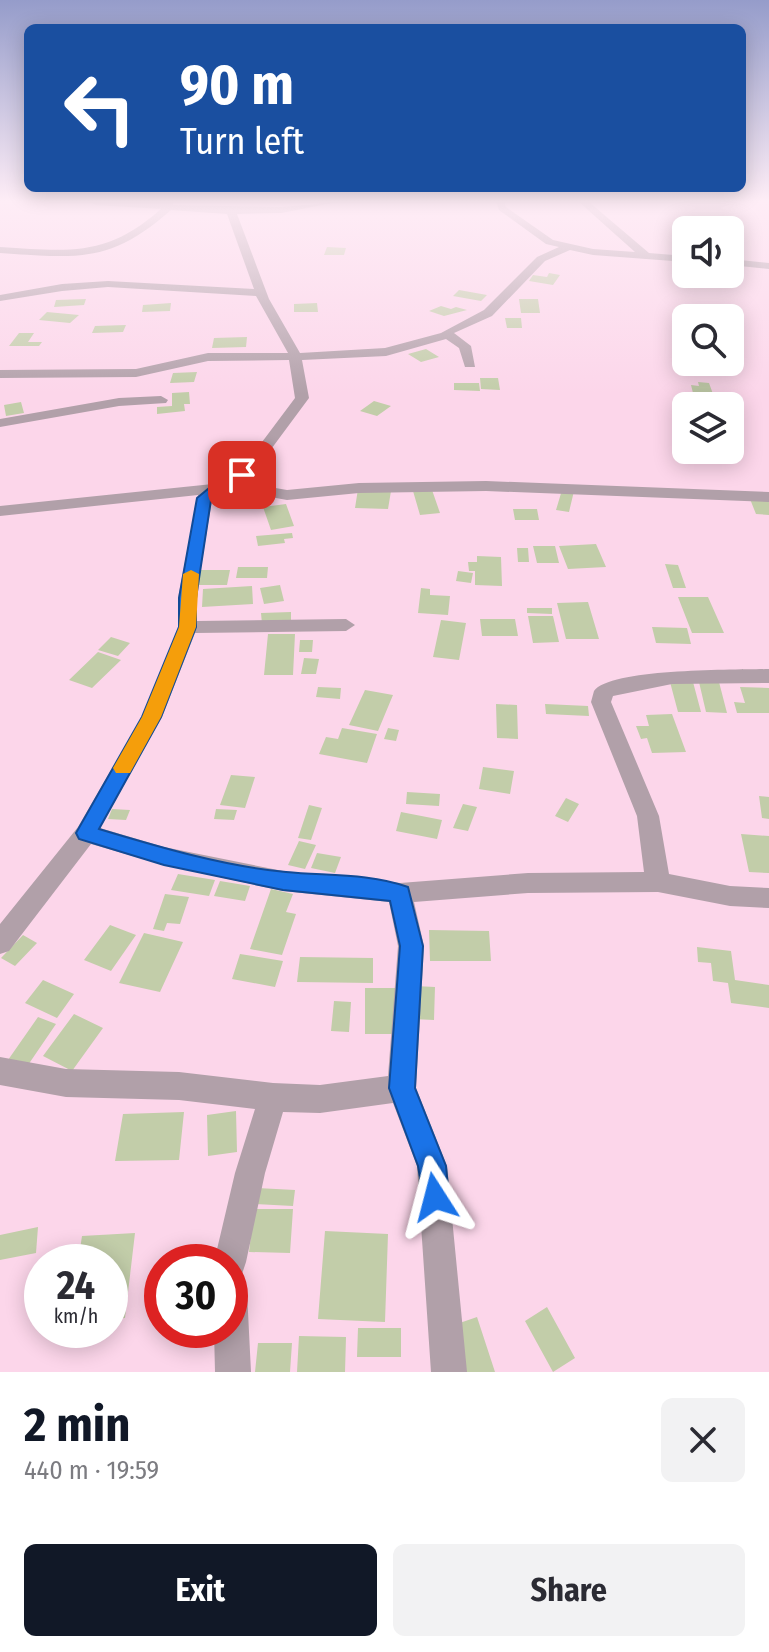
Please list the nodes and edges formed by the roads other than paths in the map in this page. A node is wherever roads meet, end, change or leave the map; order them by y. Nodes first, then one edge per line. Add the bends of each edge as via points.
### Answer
1 (250, 266) edge
2 (534, 266) edge
3 (261, 293) junction
4 (0, 298) edge
5 (447, 335) junction
6 (295, 354) junction
7 (470, 364) dead end
8 (0, 374) edge
9 (161, 400) dead end
10 (0, 423) edge
11 (237, 486) junction
12 (204, 492) junction
13 (769, 497) edge
14 (0, 511) edge
15 (346, 625) dead end
16 (188, 627) junction
17 (769, 676) edge
18 (86, 833) junction
19 (658, 882) junction
20 (400, 893) junction
21 (769, 898) edge
22 (0, 943) edge
23 (0, 1071) edge
24 (402, 1088) junction
25 (273, 1097) junction
26 (234, 1244) edge
27 (232, 1348) edge
28 (233, 1372) edge
29 (449, 1372) edge

1 - 3 street
2 - 5 street via 488,313
3 - 4 street via 93,284
3 - 6 street
5 - 6 street via 386,352
5 - 7 street via 465,346
6 - 8 street via 208,357 136,373
6 - 11 street via 302,398 250,460
9 - 10 street
11 - 12 street
11 - 13 street via 287,495 486,486
12 - 14 street
12 - 16 street via 187,598
15 - 16 street
16 - 18 street via 152,717
17 - 19 street via 672,677 604,691 601,702 648,816
18 - 20 street via 283,881
18 - 22 street
19 - 20 street via 528,883
19 - 21 street
20 - 24 street via 411,946
23 - 25 street via 66,1083 179,1086
24 - 25 street via 320,1099
24 - 29 street via 432,1166
25 - 26 street
27 - 28 street

